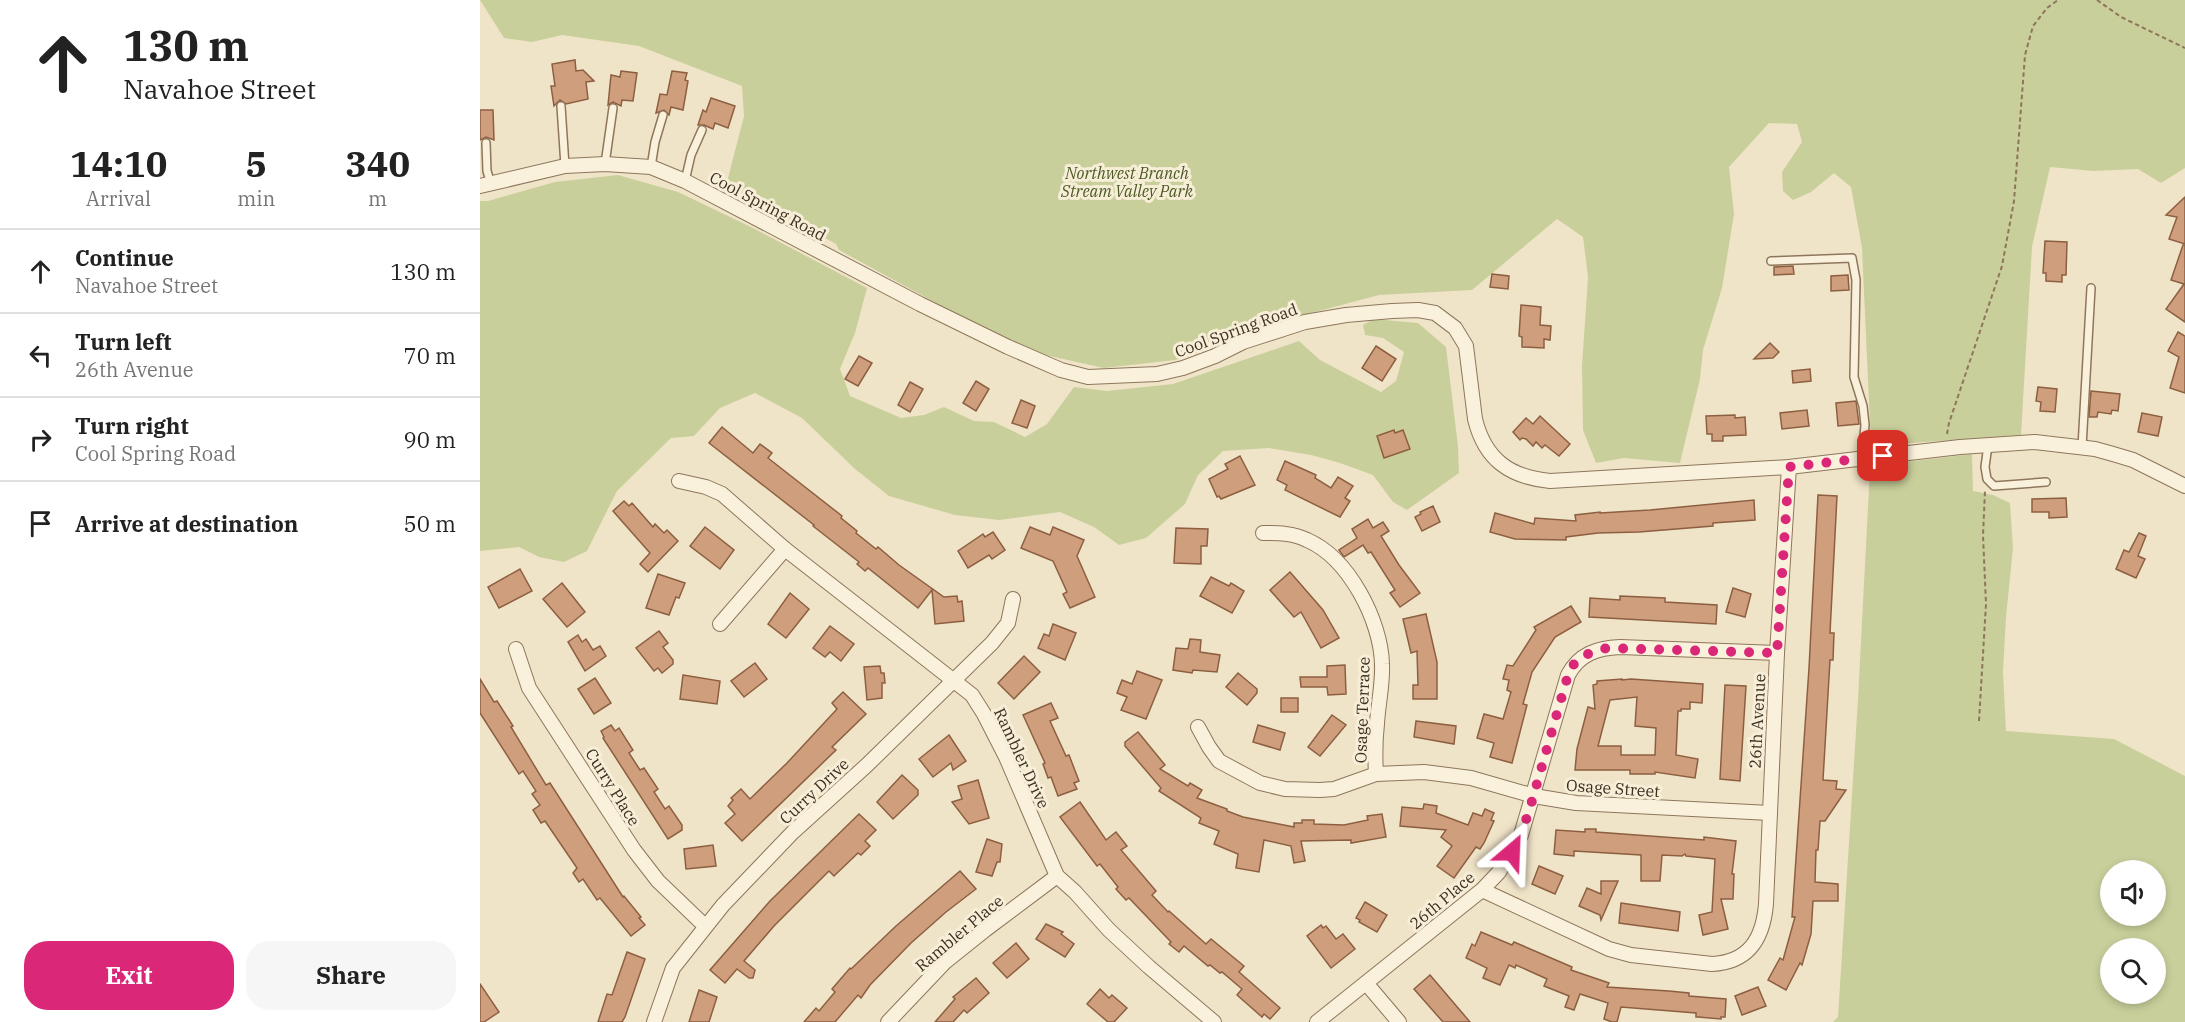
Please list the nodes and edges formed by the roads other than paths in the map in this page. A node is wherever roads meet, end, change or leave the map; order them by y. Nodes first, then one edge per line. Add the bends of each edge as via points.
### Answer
1 (561, 106) dead end
2 (613, 108) dead end
3 (663, 115) dead end
4 (702, 130) dead end
5 (486, 143) dead end
6 (604, 164) junction
7 (565, 166) junction
8 (651, 167) junction
9 (685, 181) junction
10 (486, 185) edge
11 (1771, 261) dead end
12 (2091, 288) dead end
13 (1988, 445) junction
14 (2082, 447) junction
15 (1862, 459) junction
16 (1789, 467) junction
17 (679, 481) dead end
18 (2046, 482) dead end
19 (2185, 486) edge
20 (1263, 533) dead end
21 (785, 549) junction
22 (1013, 599) dead end
23 (720, 624) dead end
24 (516, 649) dead end
25 (1777, 653) junction
26 (953, 681) junction
27 (1198, 727) dead end
28 (1376, 774) junction
29 (1534, 796) junction
30 (1770, 813) junction
31 (1057, 876) junction
32 (1482, 890) junction
33 (705, 927) junction
34 (1366, 983) junction
35 (654, 1022) edge
36 (888, 1022) edge
37 (1214, 1022) edge
38 (1317, 1022) edge
39 (1399, 1022) edge

1 - 7 lane
2 - 6 lane
3 - 8 lane
4 - 9 lane
5 - 10 lane
6 - 7 street, Cool Spring Road
6 - 8 street, Cool Spring Road
7 - 10 street, Cool Spring Road
8 - 9 street, Cool Spring Road
9 - 16 street, Cool Spring Road via 1008,347 1088,377 1157,374 1305,322 1418,310 1446,319 1461,337 1468,356 1480,436 1497,461 1519,474 1550,480
11 - 15 lane via 1852,258 1856,280 1854,377 1865,425
12 - 14 lane
13 - 14 street, Cool Spring Road via 2035,442
13 - 15 street, Cool Spring Road
13 - 18 lane via 1985,467 1987,479 1994,486
14 - 19 street, Cool Spring Road via 2133,460
15 - 16 street, Cool Spring Road
16 - 25 street, 26th Avenue
17 - 21 street, Rambler Drive via 722,494
20 - 28 street, Osage Terrace via 1295,535 1317,545 1339,564 1365,603 1376,630 1382,664
21 - 23 street
21 - 26 street, Rambler Drive
22 - 26 street, Curry Drive via 1008,622
24 - 33 street, Curry Place via 529,688 634,850 658,881
25 - 29 street, 26th Place via 1638,647 1607,648 1585,655 1572,666
25 - 30 street, 26th Avenue
26 - 31 street, Rambler Drive via 972,695 984,714
26 - 33 street, Curry Drive via 793,832
27 - 28 street, Osage Street via 1219,761 1260,783 1285,789 1334,789
28 - 29 street, Osage Street via 1443,773
29 - 30 street, Osage Street via 1576,804
29 - 32 street, 26th Place via 1516,844
30 - 32 street, 26th Avenue via 1762,928 1754,944 1734,962 1712,964 1609,949
31 - 36 street, Rambler Place via 945,962
31 - 37 street, Rambler Drive via 1109,930
32 - 34 street, 26th Place
33 - 35 street, Curry Drive via 673,968
34 - 38 street, 26th Place
34 - 39 street

